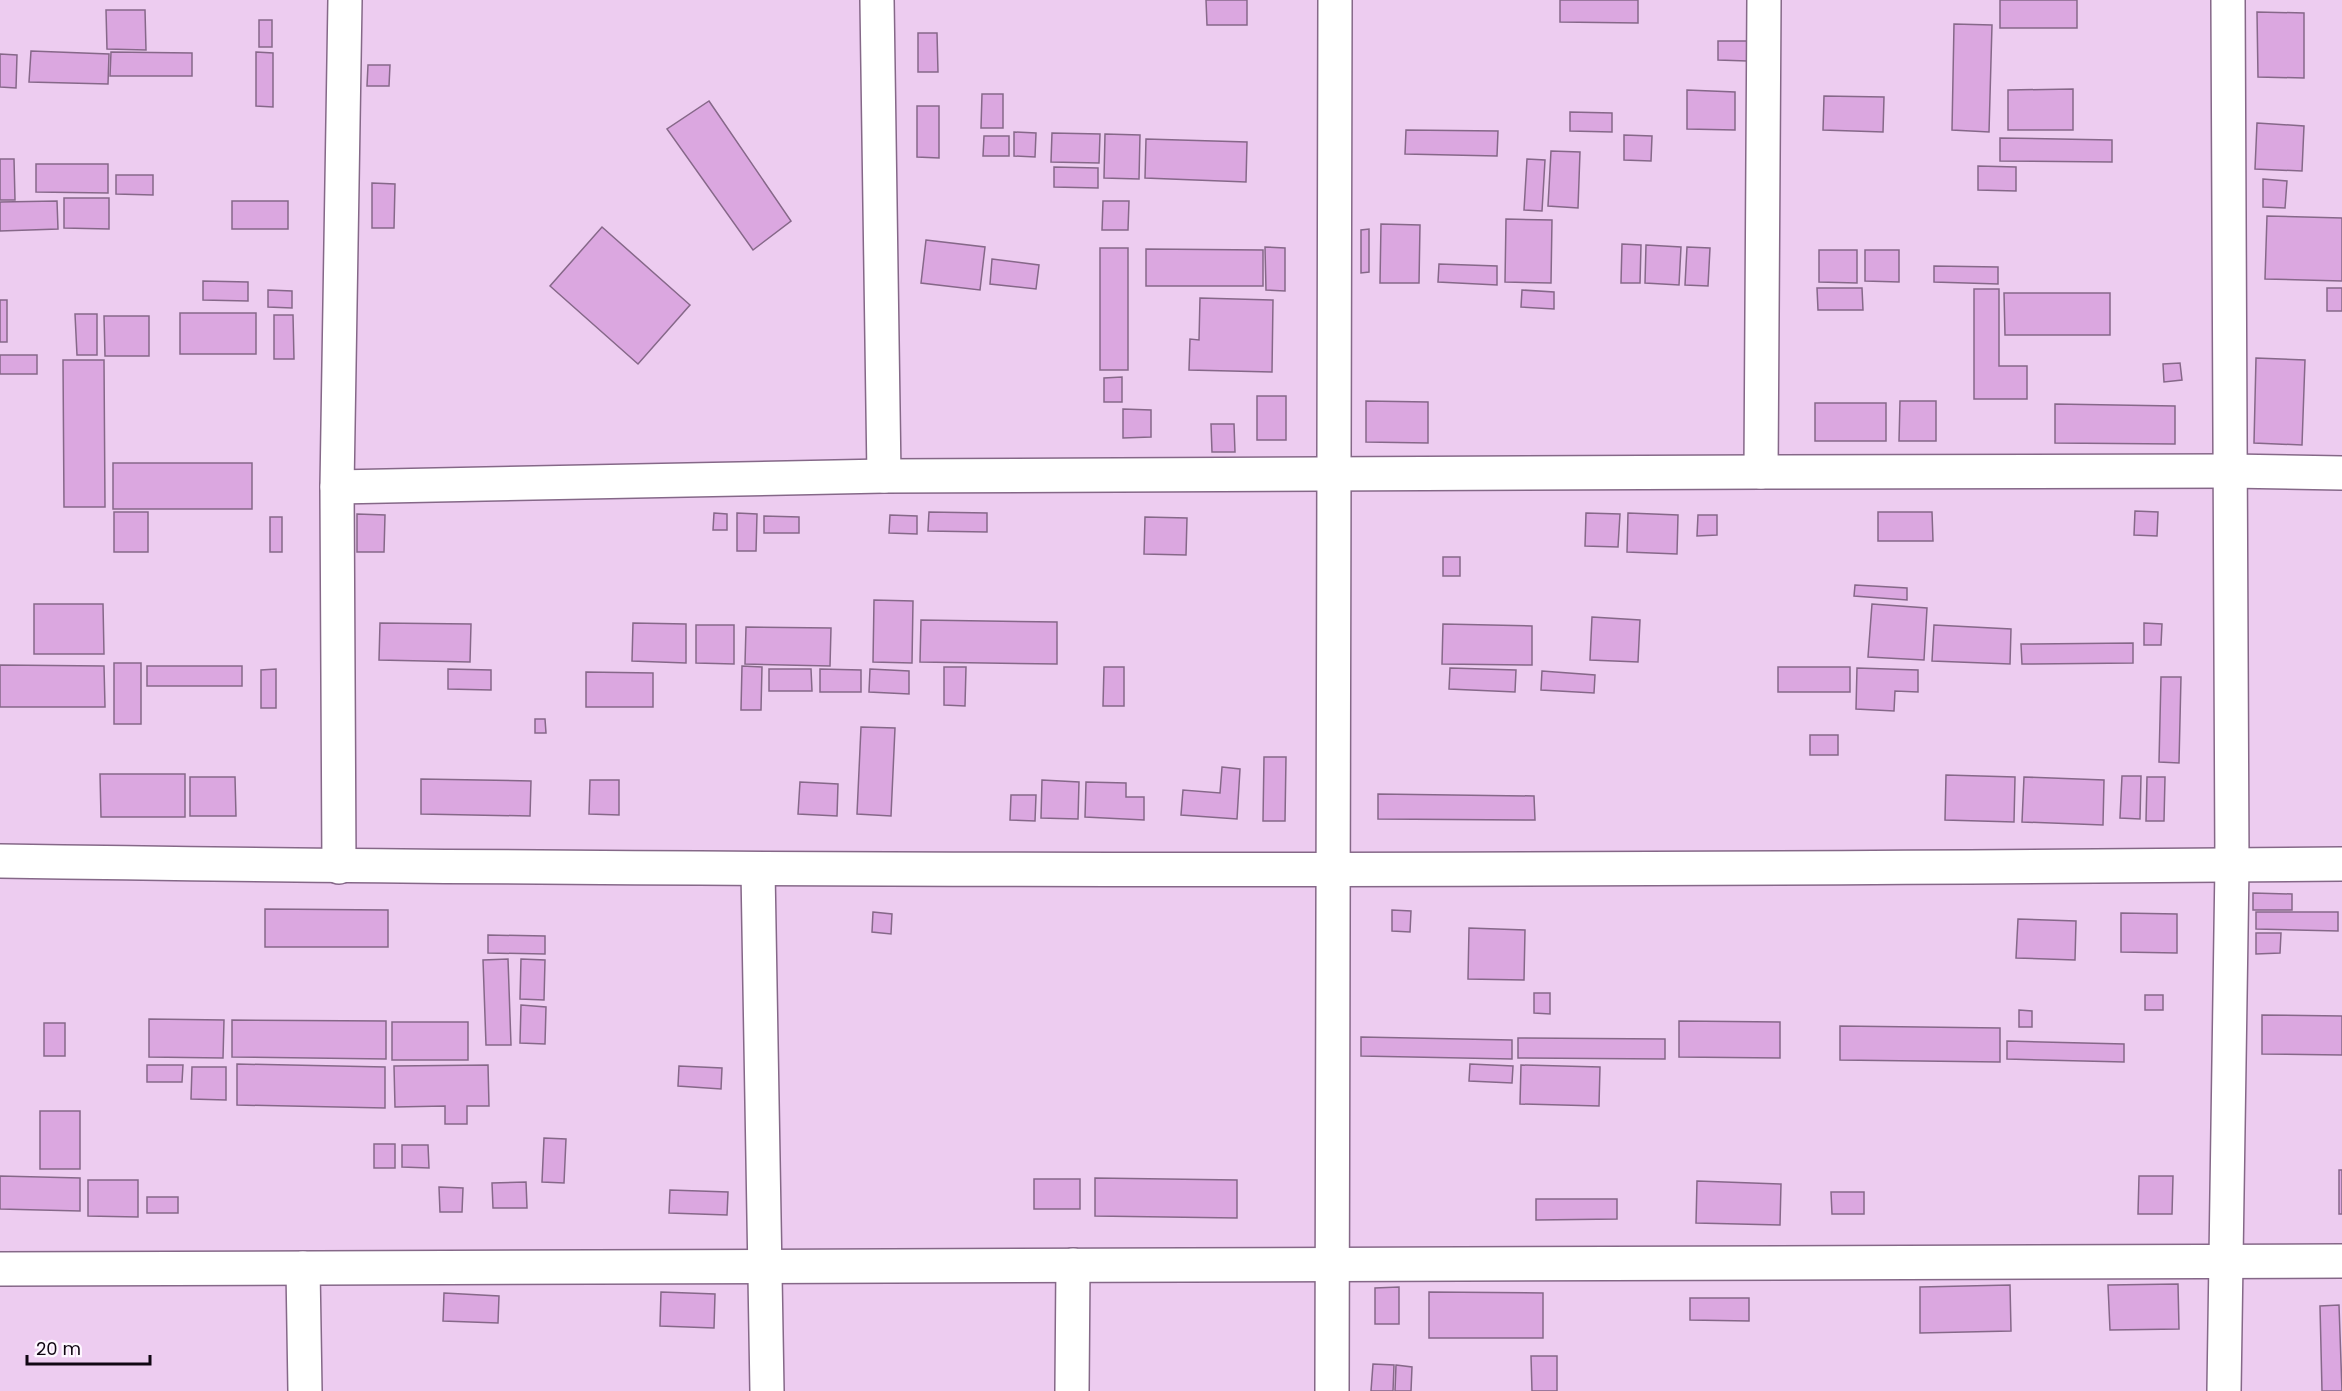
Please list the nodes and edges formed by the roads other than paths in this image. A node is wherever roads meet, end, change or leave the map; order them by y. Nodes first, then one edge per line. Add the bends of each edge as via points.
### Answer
1 (345, 0) edge
2 (878, 0) edge
3 (1335, 0) edge
4 (1764, 0) edge
5 (2229, 0) edge
6 (2230, 471) junction
7 (1761, 472) junction
8 (1334, 473) junction
9 (2342, 473) edge
10 (884, 476) junction
11 (337, 487) junction
12 (0, 861) edge
13 (2342, 864) edge
14 (2232, 865) junction
15 (339, 867) junction
16 (758, 870) junction
17 (1334, 870) junction
18 (2342, 1261) edge
19 (2226, 1262) junction
20 (1332, 1264) junction
21 (1073, 1265) junction
22 (765, 1267) junction
23 (303, 1268) junction
24 (0, 1269) edge
25 (305, 1391) edge
26 (767, 1391) edge
27 (1072, 1391) edge
28 (1332, 1391) edge
29 (2224, 1391) edge

1 - 11 street
2 - 10 street
3 - 8 street
4 - 7 street
5 - 6 street
6 - 7 street
6 - 9 street
6 - 14 street
7 - 8 street
8 - 10 street
8 - 17 street
10 - 11 street
11 - 15 street
12 - 15 street
13 - 14 street
14 - 17 street
14 - 19 street
15 - 16 street
16 - 17 street
16 - 22 street
17 - 20 street
18 - 19 street
19 - 20 street
19 - 29 street
20 - 21 street
20 - 28 street
21 - 22 street
21 - 27 street
22 - 23 street
22 - 26 street
23 - 24 street
23 - 25 street

